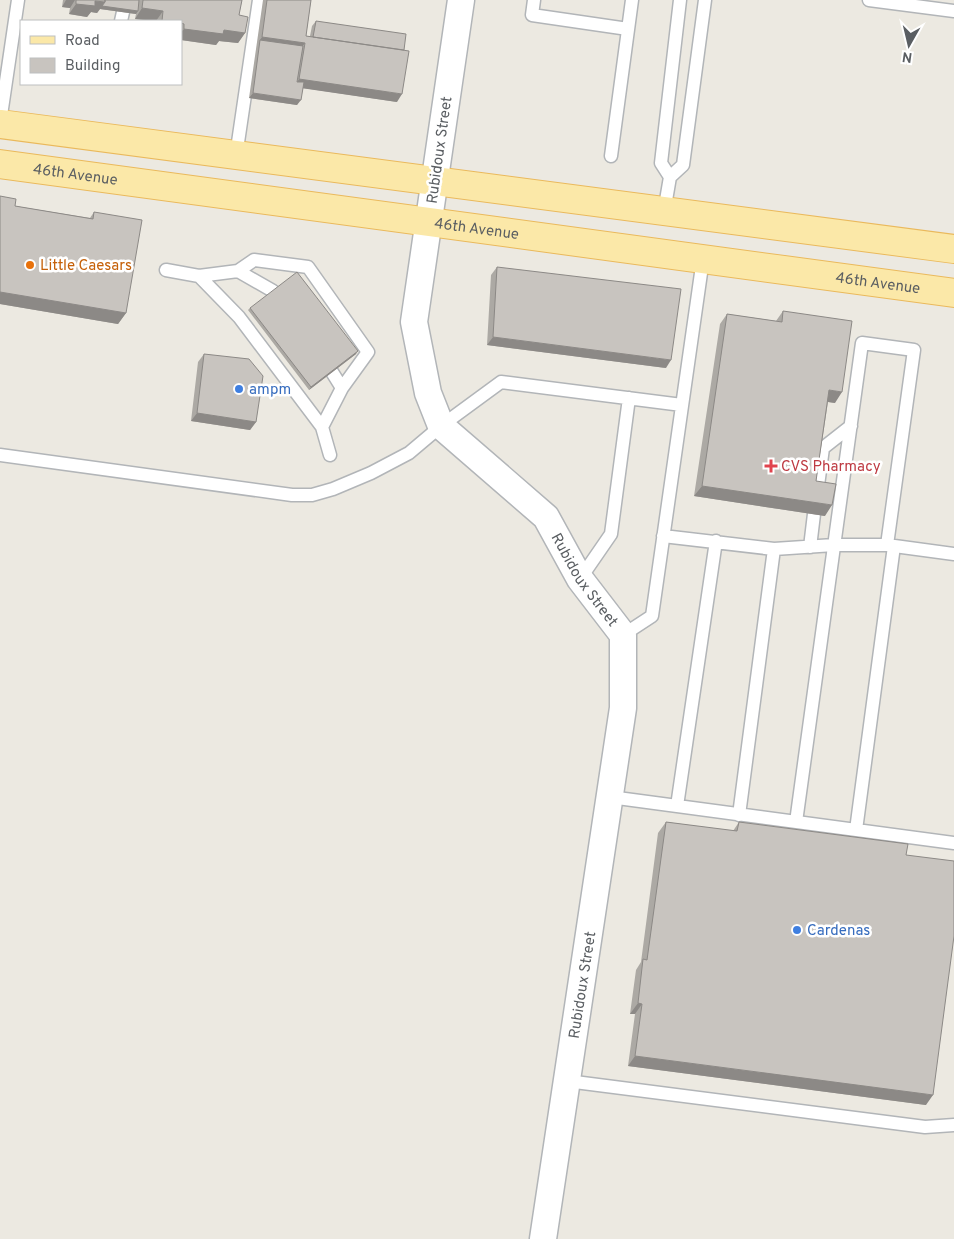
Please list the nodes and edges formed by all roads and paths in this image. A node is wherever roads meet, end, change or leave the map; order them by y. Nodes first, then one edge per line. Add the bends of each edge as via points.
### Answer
1 (18, 0) edge
2 (259, 0) edge
3 (461, 0) edge
4 (534, 0) edge
5 (632, 0) edge
6 (680, 0) edge
7 (705, 0) edge
8 (869, 0) edge
9 (954, 11) edge
10 (628, 29) junction
11 (0, 123) edge
12 (236, 156) junction
13 (611, 156) dead end
14 (0, 164) edge
15 (670, 177) junction
16 (435, 181) junction
17 (664, 212) junction
18 (428, 222) junction
19 (954, 249) edge
20 (703, 259) junction
21 (166, 270) dead end
22 (238, 271) junction
23 (199, 276) junction
24 (272, 291) edge
25 (954, 293) edge
26 (332, 372) edge
27 (342, 388) junction
28 (629, 398) junction
29 (682, 405) junction
30 (441, 426) junction
31 (851, 426) junction
32 (322, 427) junction
33 (0, 455) edge
34 (330, 455) dead end
35 (817, 492) edge
36 (814, 514) edge
37 (663, 536) junction
38 (716, 542) junction
39 (834, 545) junction
40 (890, 546) junction
41 (810, 547) junction
42 (774, 549) junction
43 (954, 554) edge
44 (580, 579) junction
45 (623, 635) junction
46 (610, 797) junction
47 (677, 806) junction
48 (738, 815) junction
49 (796, 822) junction
50 (856, 830) junction
51 (954, 843) edge
52 (567, 1081) junction
53 (954, 1125) edge
54 (544, 1239) edge

1 - 11 lane
2 - 12 lane
3 - 16 street, Rubidoux Street
4 - 10 lane via 532,16
5 - 10 lane
6 - 15 lane via 661,163
7 - 15 lane via 683,165
8 - 9 lane
10 - 13 lane
11 - 12 main road
12 - 16 main road
14 - 18 main road, 46th Avenue
15 - 17 lane
16 - 17 main road
16 - 18 street, Rubidoux Street
17 - 19 main road
18 - 20 main road, 46th Avenue
18 - 30 street, Rubidoux Street via 414,322 428,393
20 - 25 main road, 46th Avenue
20 - 29 lane
21 - 23 lane
22 - 23 lane
22 - 24 lane
22 - 27 lane via 254,260 308,268 368,352
23 - 32 lane via 239,317
26 - 27 lane
27 - 32 lane
28 - 29 lane
28 - 30 lane via 501,382
28 - 44 lane via 611,534
29 - 37 lane
30 - 33 lane via 409,453 371,473 312,495 292,495
30 - 44 street, Rubidoux Street via 546,517
31 - 35 lane via 823,448
31 - 39 lane
31 - 40 lane via 862,342 914,350
32 - 34 lane
36 - 41 lane
37 - 38 lane
37 - 45 lane via 652,616
38 - 42 lane
38 - 47 lane
39 - 40 lane
39 - 41 lane
39 - 49 lane
40 - 43 lane
40 - 50 lane
41 - 42 lane
42 - 48 lane
44 - 45 street, Rubidoux Street
45 - 46 street, Rubidoux Street via 623,708
46 - 47 lane
46 - 52 street, Rubidoux Street
47 - 48 lane
48 - 49 lane
49 - 50 lane
50 - 51 lane
52 - 53 lane via 924,1127
52 - 54 street, Rubidoux Street

